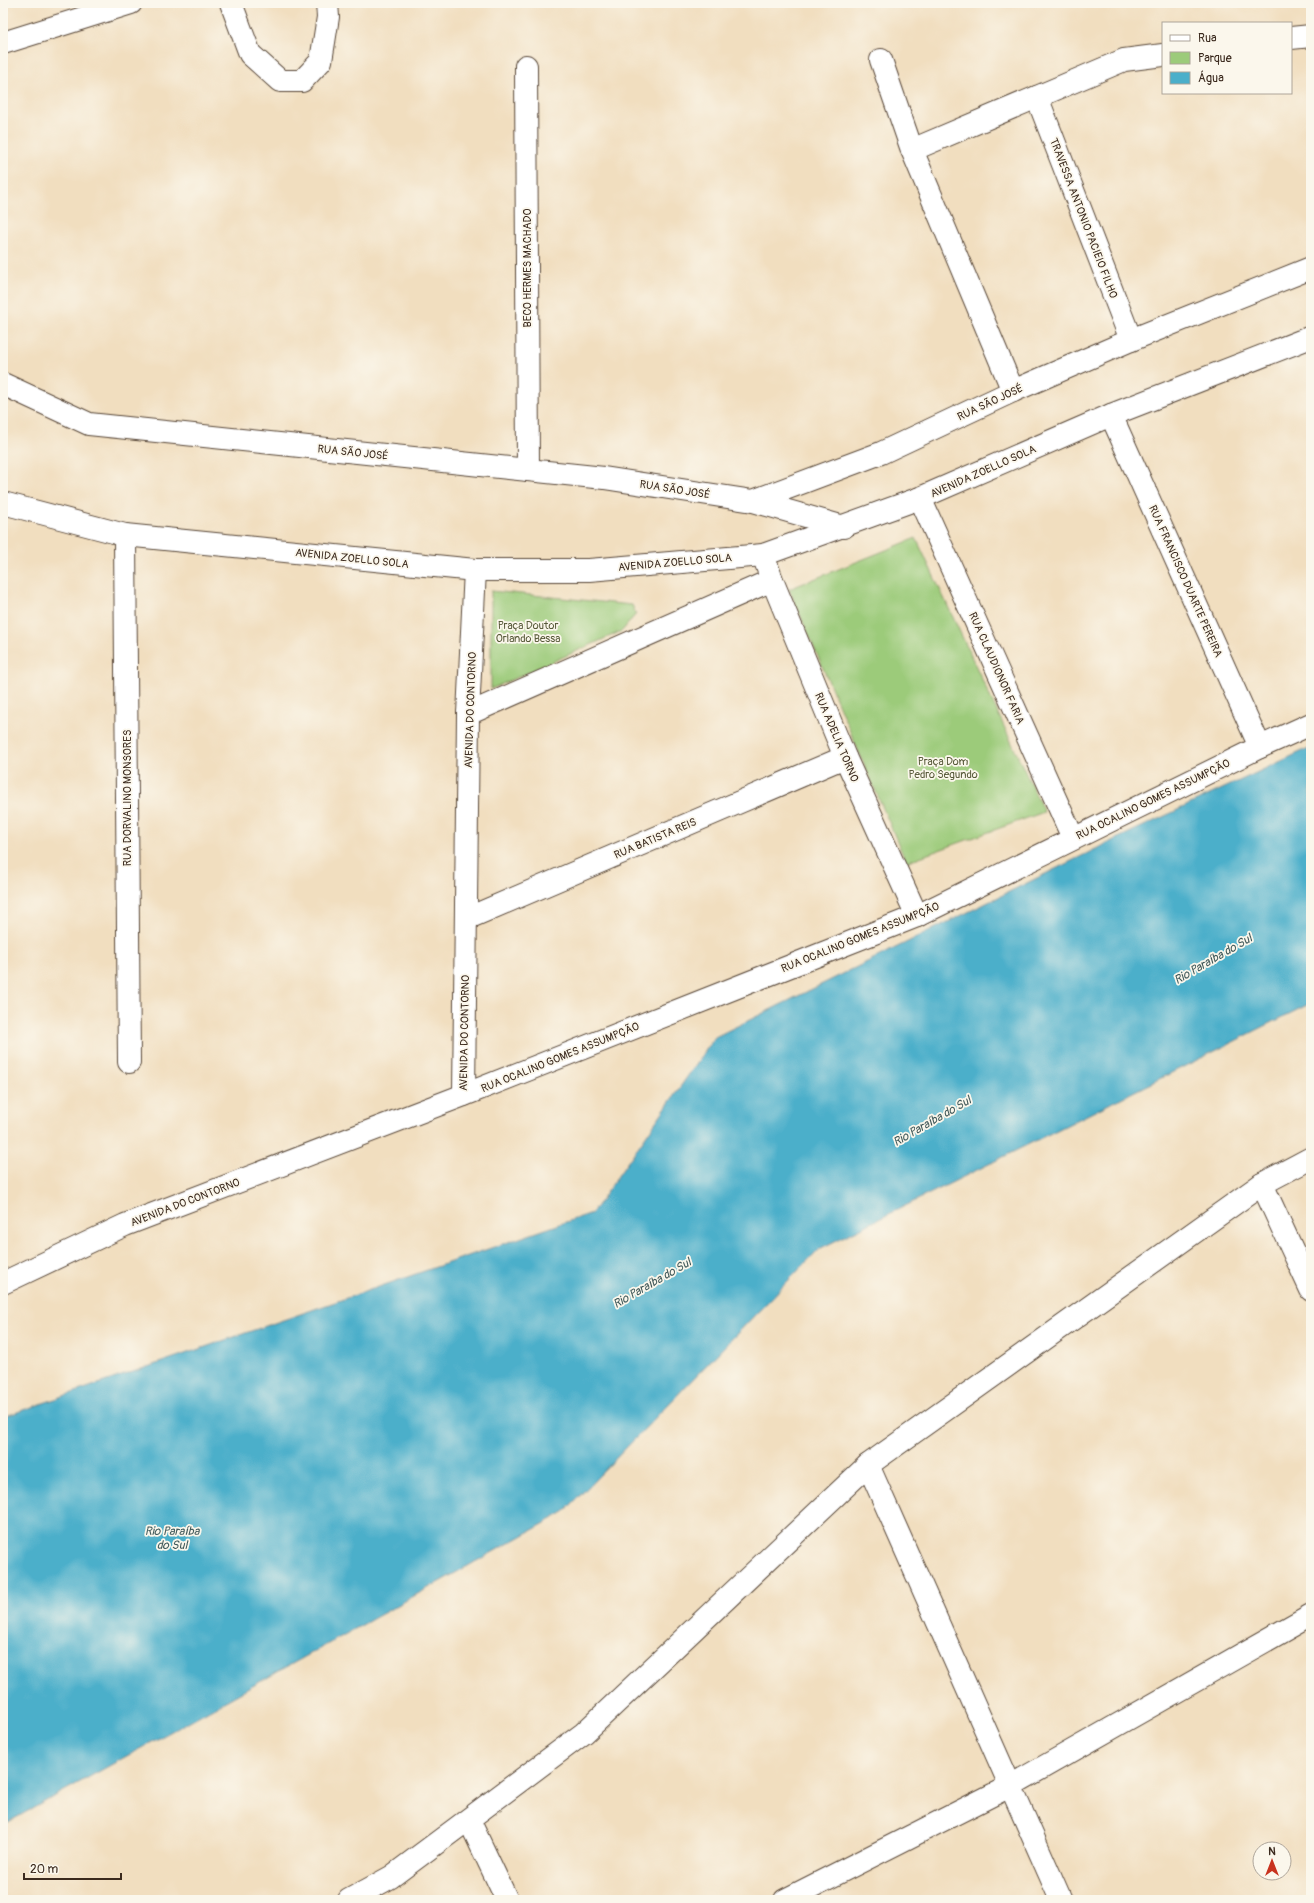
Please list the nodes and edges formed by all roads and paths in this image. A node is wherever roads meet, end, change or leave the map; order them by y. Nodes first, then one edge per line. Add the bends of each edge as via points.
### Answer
1 (131, 3) edge
2 (231, 3) edge
3 (327, 3) edge
4 (1311, 36) edge
5 (1292, 38) edge
6 (3, 43) edge
7 (1162, 55) edge
8 (881, 60) dead end
9 (526, 66) dead end
10 (1037, 97) junction
11 (912, 150) junction
12 (1311, 268) edge
13 (1311, 337) edge
14 (1131, 340) junction
15 (3, 384) edge
16 (1013, 391) junction
17 (1111, 414) junction
18 (528, 470) junction
19 (920, 498) junction
20 (753, 501) junction
21 (3, 503) edge
22 (844, 526) junction
23 (125, 535) junction
24 (763, 555) junction
25 (475, 570) junction
26 (772, 580) junction
27 (468, 714) junction
28 (1311, 724) edge
29 (1260, 747) junction
30 (845, 757) junction
31 (1073, 838) junction
32 (917, 916) junction
33 (466, 919) junction
34 (129, 1062) dead end
35 (464, 1095) junction
36 (1311, 1158) edge
37 (1262, 1184) junction
38 (3, 1283) edge
39 (1311, 1290) edge
40 (868, 1465) junction
41 (1311, 1615) edge
42 (1010, 1786) junction
43 (469, 1820) junction
44 (349, 1900) edge
45 (507, 1900) edge
46 (785, 1900) edge
47 (1061, 1900) edge

1 - 6 street
2 - 3 street via 250,54 280,81 302,81 321,61 328,17
4 - 5 street
7 - 10 street via 1124,60
8 - 11 street
9 - 18 street, BECO HERMES MACHADO
10 - 11 street
10 - 14 street, TRAVESSA ANTONIO PACIEIO FILHO
11 - 16 street
12 - 14 street, RUA SÃO JOSÉ
13 - 17 street, AVENIDA ZOELLO SOLA
14 - 16 street, RUA SÃO JOSÉ
15 - 18 street, RUA SÃO JOSÉ via 89,424
16 - 20 street, RUA SÃO JOSÉ via 881,453
17 - 19 street, AVENIDA ZOELLO SOLA
17 - 29 street, RUA FRANCISCO DUARTE PEREIRA
18 - 20 street, RUA SÃO JOSÉ via 604,478
19 - 22 street, AVENIDA ZOELLO SOLA
19 - 31 street, RUA CLAUDIONOR FARIA
20 - 22 street
21 - 23 street, AVENIDA ZOELLO SOLA
22 - 24 street, AVENIDA ZOELLO SOLA
23 - 25 street, AVENIDA ZOELLO SOLA
23 - 34 street, RUA DORVALINO MONSORES
24 - 25 street, AVENIDA ZOELLO SOLA via 589,570
24 - 26 street, RUA ADELIA TORNO
25 - 27 street, AVENIDA DO CONTORNO
26 - 27 street
26 - 30 street, RUA ADELIA TORNO
27 - 33 street, AVENIDA DO CONTORNO
28 - 29 street, RUA OCALINO GOMES ASSUMPÇÃO
29 - 31 street, RUA OCALINO GOMES ASSUMPÇÃO
30 - 32 street, RUA ADELIA TORNO
30 - 33 street, RUA BATISTA REIS
31 - 32 street, RUA OCALINO GOMES ASSUMPÇÃO
32 - 35 street, RUA OCALINO GOMES ASSUMPÇÃO
33 - 35 street, AVENIDA DO CONTORNO
35 - 38 street, AVENIDA DO CONTORNO via 125,1225
36 - 37 street
37 - 39 street
37 - 40 street
40 - 42 street
40 - 43 street via 584,1733
41 - 42 street
42 - 46 street
42 - 47 street
43 - 44 street via 392,1877
43 - 45 street

